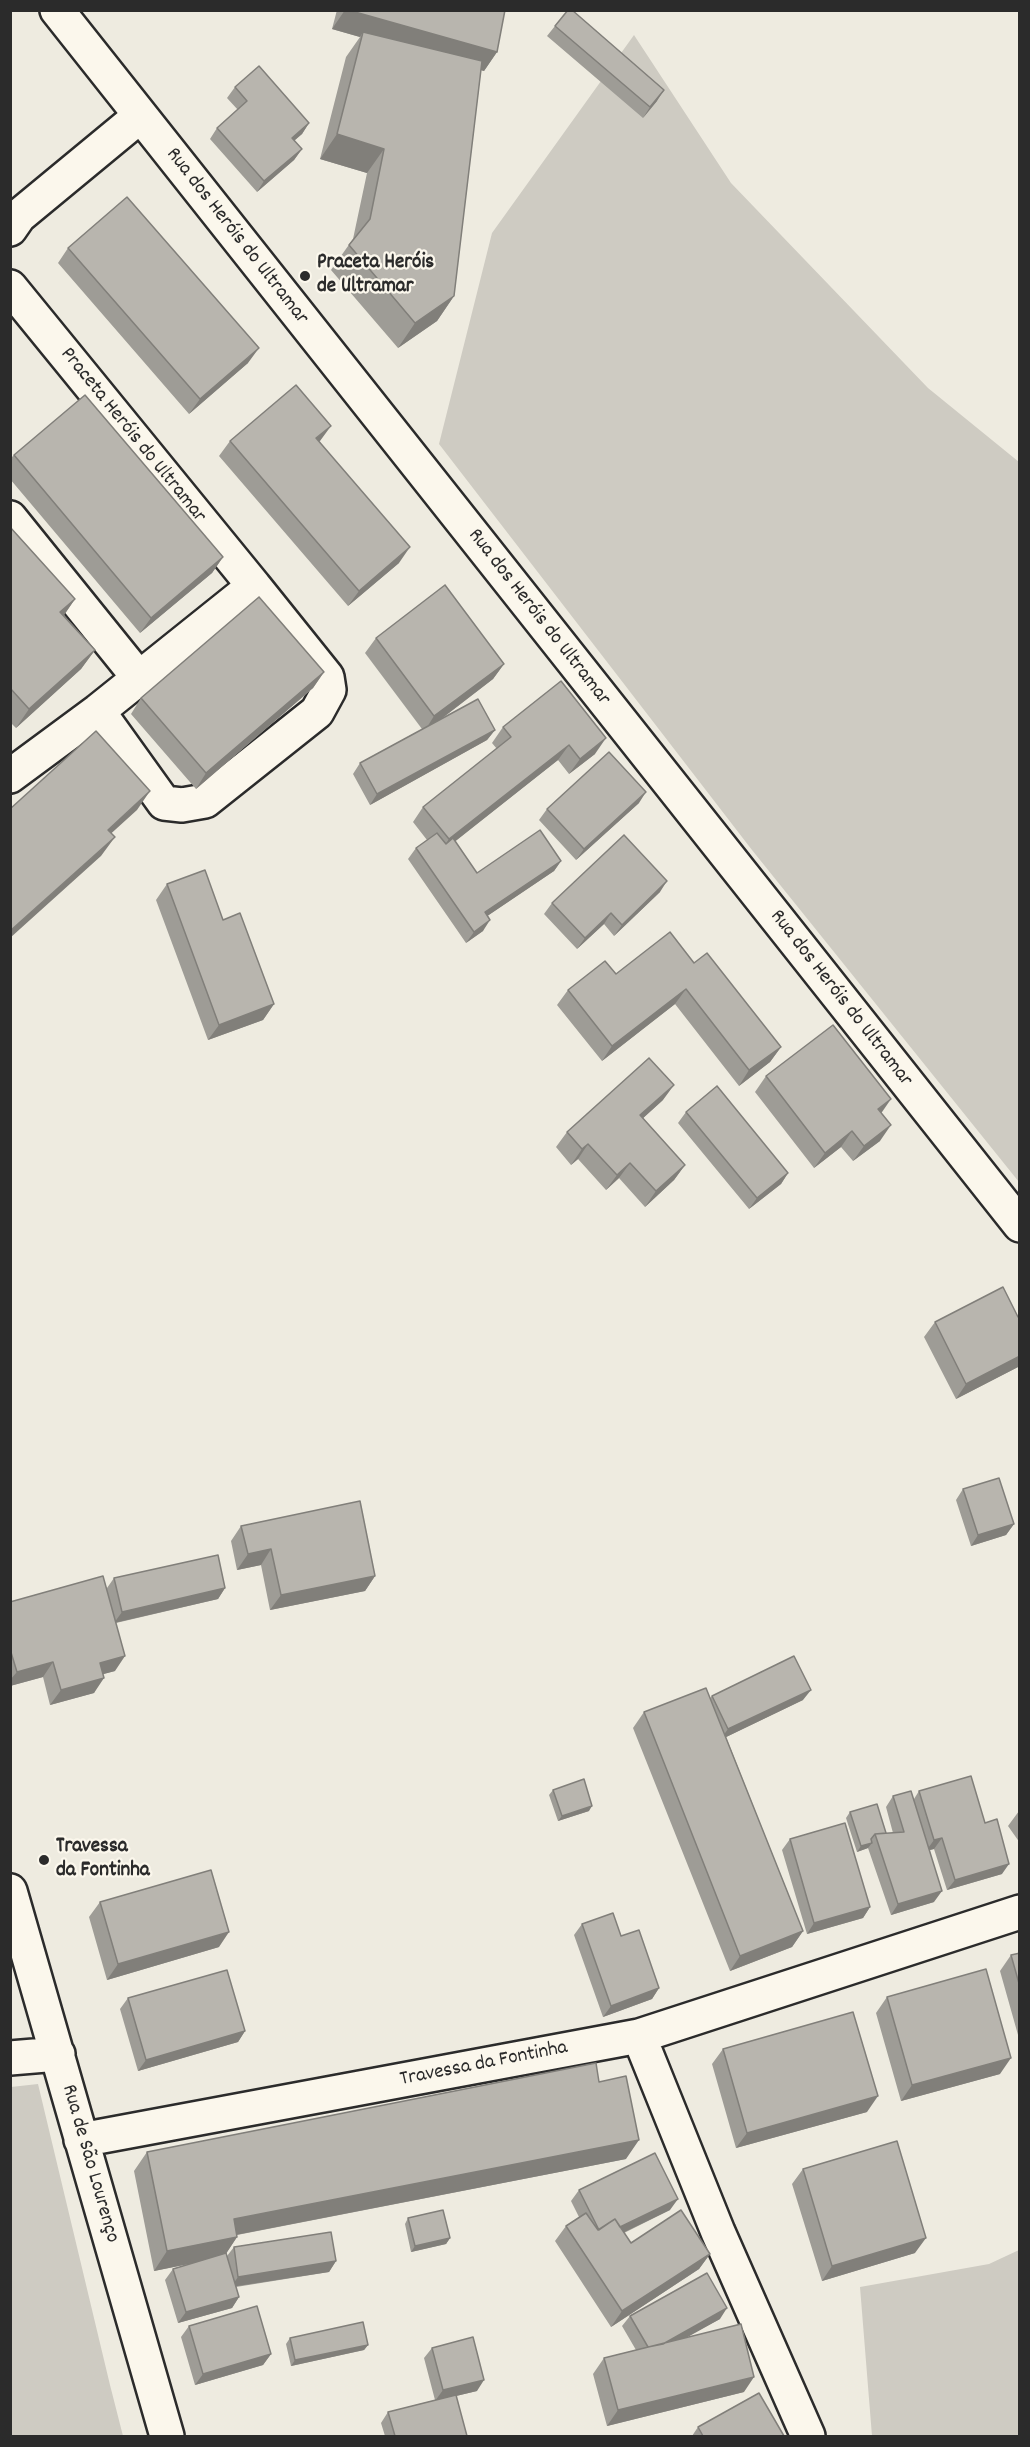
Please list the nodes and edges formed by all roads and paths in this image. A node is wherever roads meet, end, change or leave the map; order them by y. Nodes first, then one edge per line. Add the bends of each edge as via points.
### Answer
1 (57, 10) edge
2 (140, 116) junction
3 (13, 217) edge
4 (10, 287) edge
5 (10, 518) edge
6 (254, 586) junction
7 (139, 678) junction
8 (98, 711) junction
9 (10, 776) edge
10 (1020, 1225) edge
11 (10, 1891) edge
12 (1020, 1912) edge
13 (639, 2036) junction
14 (58, 2054) junction
15 (10, 2058) edge
16 (81, 2140) junction
17 (167, 2436) edge
18 (808, 2436) edge

1 - 2 street, Rua dos Heróis do Ultramar
2 - 3 street
2 - 10 street, Rua dos Heróis do Ultramar
4 - 6 street, Praceta Heróis do Ultramar
5 - 7 street
6 - 7 street
6 - 8 street, Praceta Heróis do Ultramar via 327,677 329,690 316,712 205,801 182,806 164,803
7 - 8 street
8 - 9 street
11 - 14 street, Rua de São Lourenço
12 - 13 street, Travessa da Fontinha
13 - 16 street, Travessa da Fontinha
13 - 18 street via 718,2232
14 - 15 street
14 - 16 street, Rua de São Lourenço
16 - 17 street, Rua de São Lourenço

